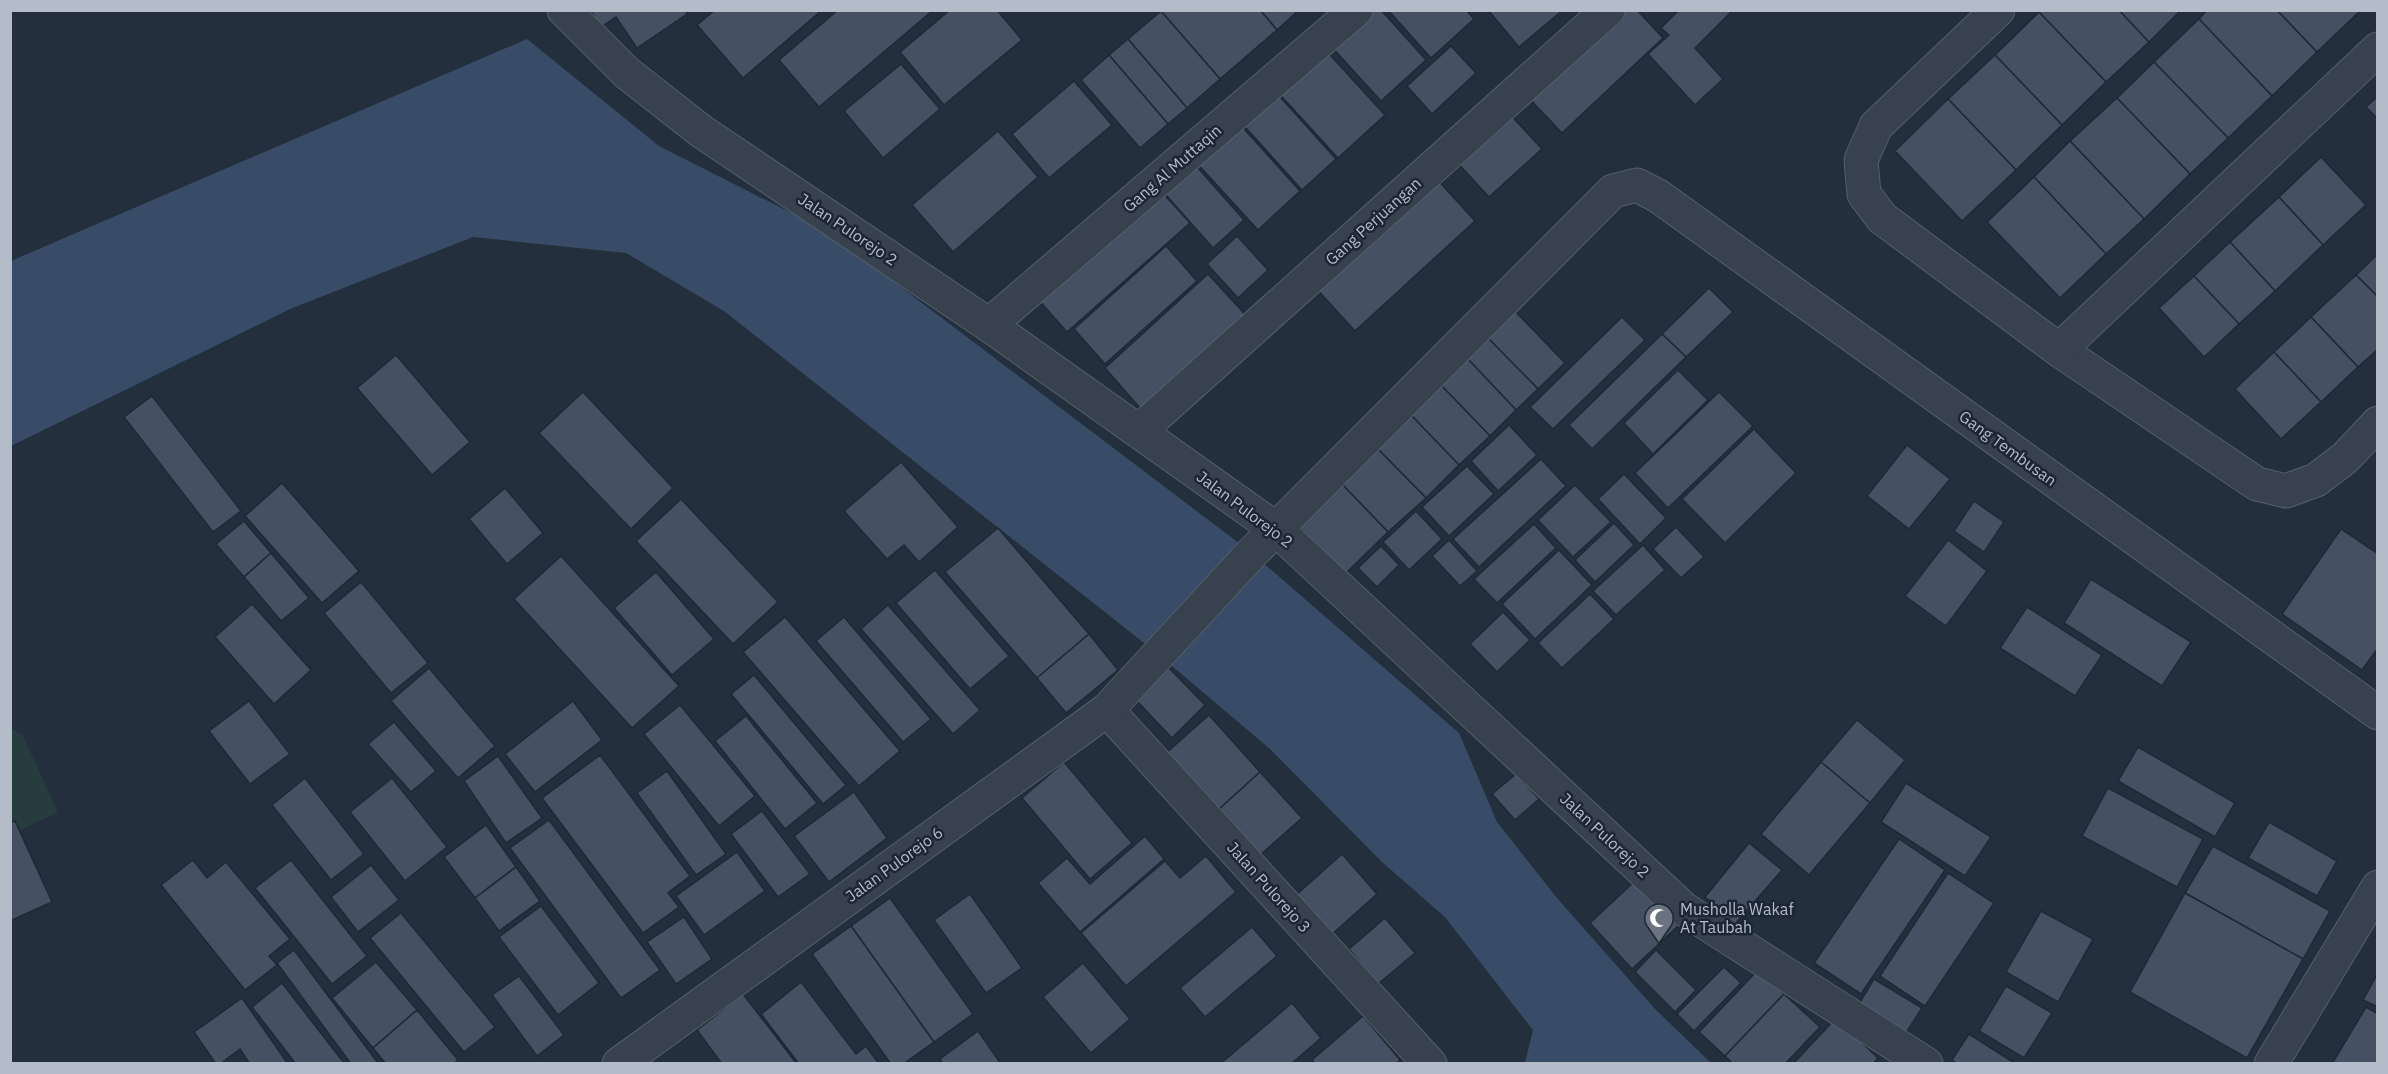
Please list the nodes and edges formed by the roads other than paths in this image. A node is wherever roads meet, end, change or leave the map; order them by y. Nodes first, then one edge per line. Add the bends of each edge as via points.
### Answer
1 (564, 10) edge
2 (1356, 10) edge
3 (1608, 10) edge
4 (1998, 10) edge
5 (2378, 49) edge
6 (1637, 185) joint
7 (989, 325) junction
8 (2059, 350) junction
9 (2378, 423) edge
10 (1139, 431) junction
11 (1276, 529) junction
12 (1107, 710) junction
13 (2378, 713) edge
14 (2378, 887) edge
15 (619, 1064) edge
16 (1431, 1064) edge
17 (1926, 1064) edge
18 (2271, 1064) edge

1 - 7 street, Jalan Pulorejo 2 via 627,73 701,131
2 - 7 street, Gang Al Muttaqin
3 - 10 street, Gang Perjuangan
4 - 8 street via 1876,126 1861,160 1864,194 1882,218
5 - 8 street
6 - 11 street, Jalan Pulorejo 6 via 1613,191
6 - 13 street, Gang Tembusan
7 - 10 street, Jalan Pulorejo 2
8 - 9 street via 2258,484 2286,490 2316,480 2346,458
10 - 11 street, Jalan Pulorejo 2
11 - 12 street, Jalan Pulorejo 6
11 - 17 street, Jalan Pulorejo 2 via 1684,909
12 - 15 street, Jalan Pulorejo 6
12 - 16 street, Jalan Pulorejo 3
14 - 18 street

